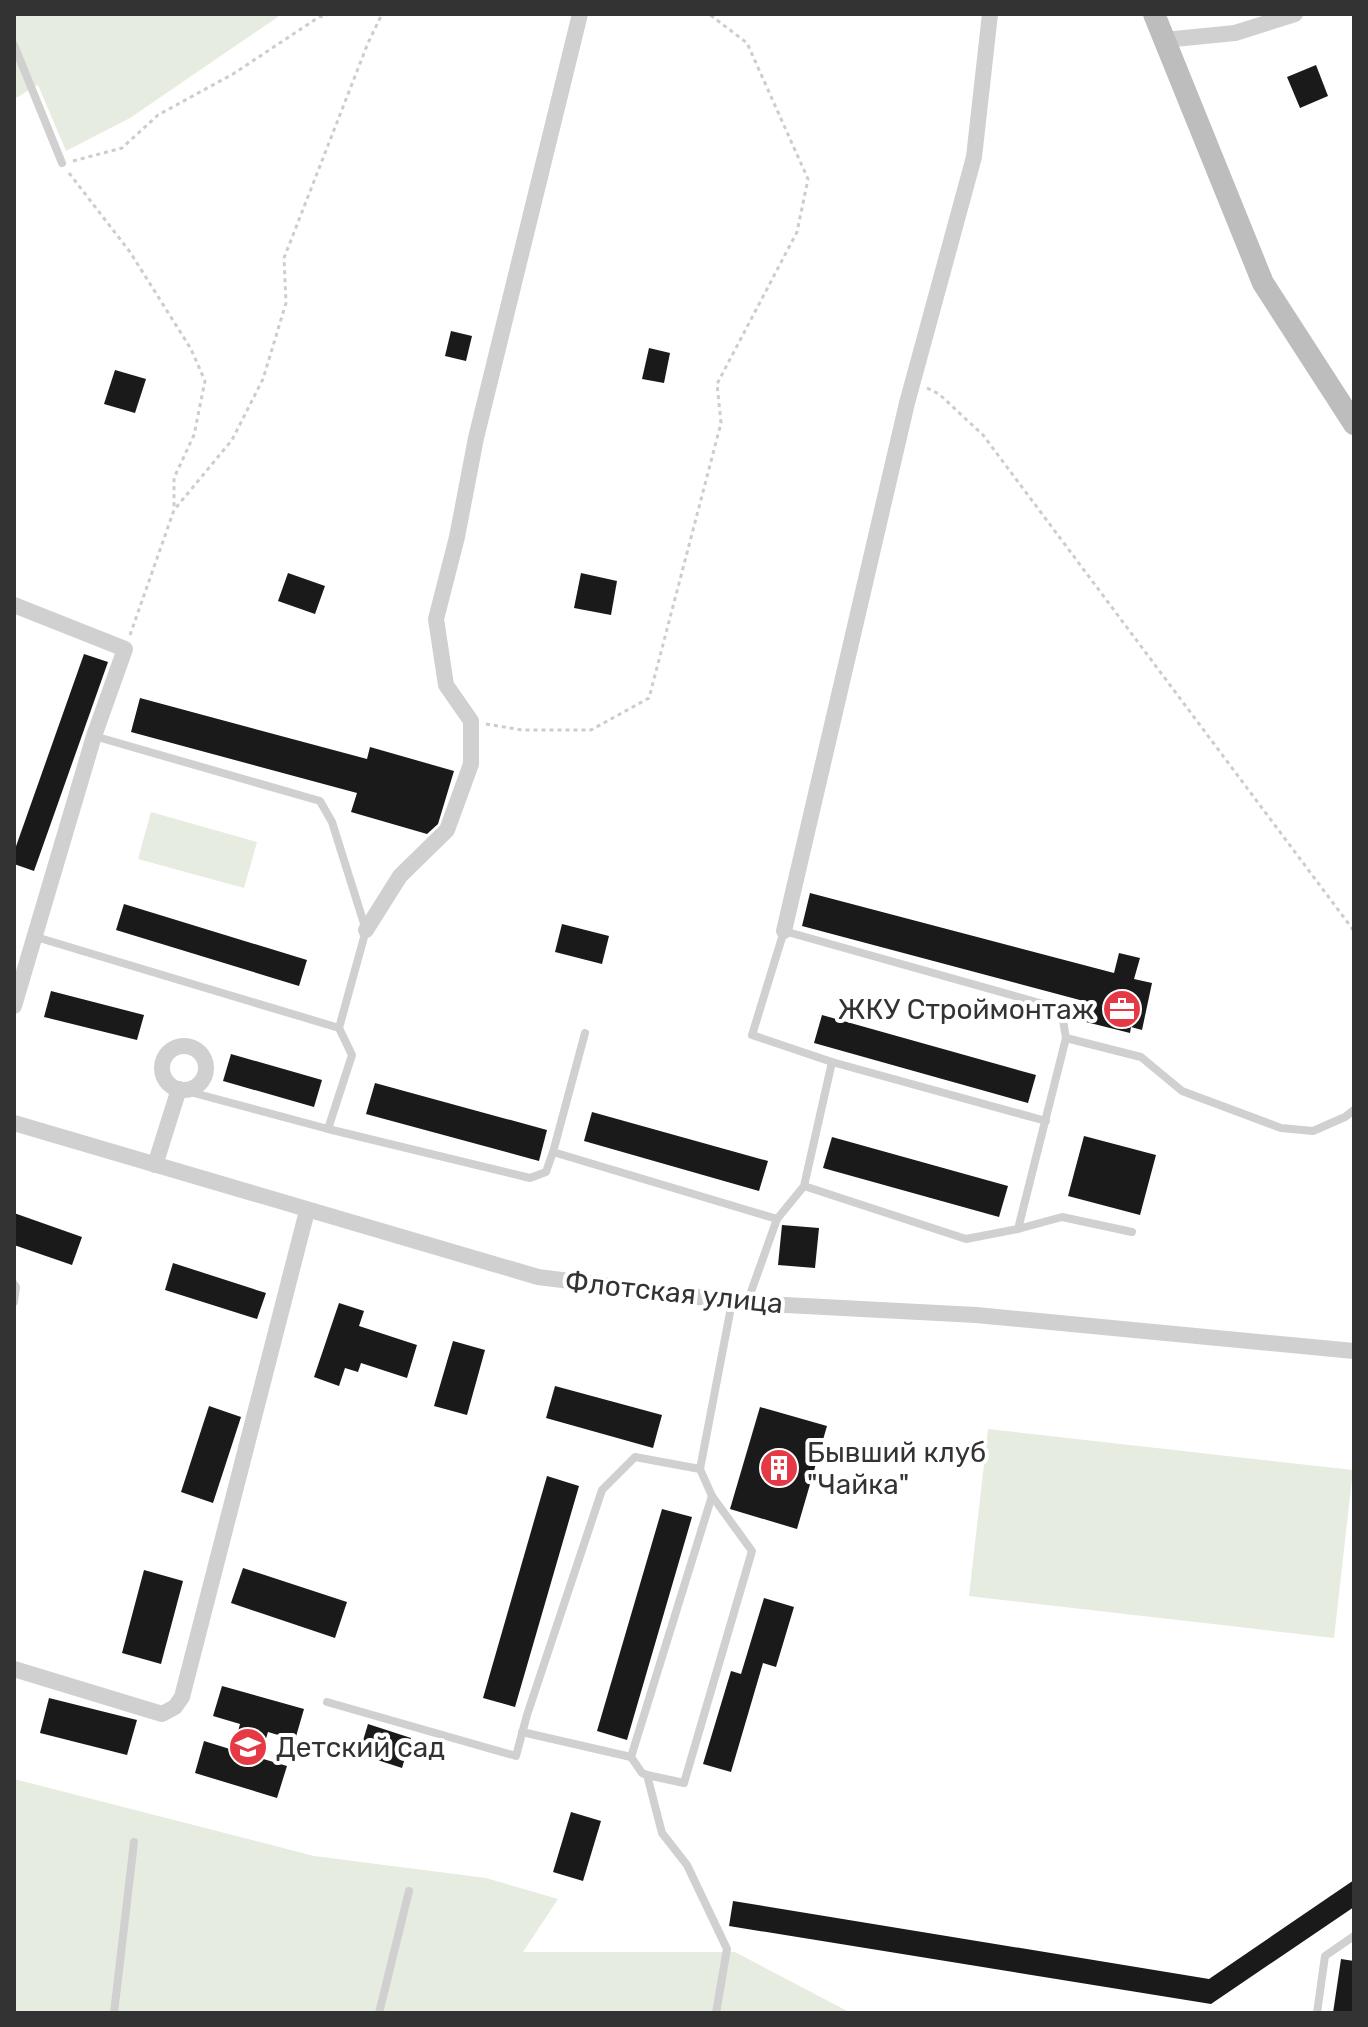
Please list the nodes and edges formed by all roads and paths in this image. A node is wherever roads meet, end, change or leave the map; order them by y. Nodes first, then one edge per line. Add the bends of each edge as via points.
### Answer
1 (330, 14) edge
2 (382, 14) edge
3 (580, 14) edge
4 (709, 14) edge
5 (990, 14) edge
6 (1154, 14) edge
7 (1295, 14) edge
8 (1164, 40) junction
9 (14, 45) edge
10 (62, 163) junction
11 (913, 380) junction
12 (1354, 424) edge
13 (174, 510) junction
14 (14, 605) edge
15 (125, 649) junction
16 (471, 721) junction
17 (94, 736) junction
18 (366, 930) junction
19 (784, 931) junction
20 (1354, 931) edge
21 (36, 937) junction
22 (14, 1006) edge
23 (339, 1028) junction
24 (585, 1033) dead end
25 (1066, 1038) junction
26 (832, 1062) junction
27 (179, 1089) joint
28 (1354, 1110) edge
29 (1046, 1121) junction
30 (14, 1123) edge
31 (328, 1129) junction
32 (553, 1152) junction
33 (155, 1165) junction
34 (804, 1186) junction
35 (307, 1211) junction
36 (777, 1219) junction
37 (1018, 1229) junction
38 (1132, 1232) dead end
39 (14, 1284) edge
40 (14, 1302) edge
41 (739, 1303) junction
42 (1354, 1351) edge
43 (700, 1469) junction
44 (712, 1496) junction
45 (14, 1669) edge
46 (327, 1702) dead end
47 (522, 1732) junction
48 (631, 1757) junction
49 (647, 1775) junction
50 (134, 1842) dead end
51 (409, 1891) dead end
52 (1354, 1936) edge
53 (114, 2013) edge
54 (379, 2013) edge
55 (716, 2013) edge
56 (1317, 2013) edge

1 - 10 path via 158,115 122,148
2 - 13 path via 284,258 286,303 263,379 232,440
3 - 16 street via 436,619 446,685
4 - 16 path via 747,43 808,179 797,232 717,384 721,423 649,698 591,730 522,730
5 - 11 street via 974,157
6 - 8 street
7 - 8 street via 1235,33
8 - 12 street via 1263,283
9 - 10 lane
10 - 13 path via 130,252 205,381 194,435 174,478
11 - 19 street
11 - 20 path via 939,394 983,435
13 - 15 path
14 - 15 street
15 - 17 street
16 - 18 street via 471,764 447,830 400,876
17 - 18 lane via 320,801 332,822
17 - 21 street
18 - 23 lane
19 - 25 lane via 1061,1009
19 - 26 lane via 752,1035
21 - 22 street
21 - 23 lane
23 - 31 lane via 352,1055
24 - 32 lane
25 - 28 lane via 1141,1057 1182,1091 1281,1128 1313,1131
25 - 29 lane
26 - 29 lane
26 - 34 lane
27 - 31 lane
27 - 33 street
29 - 37 lane
30 - 33 street, Флотская улица
31 - 32 lane via 530,1178 546,1172
32 - 36 lane
33 - 35 street, Флотская улица
34 - 36 lane
34 - 37 lane via 966,1239
35 - 41 street, Флотская улица via 538,1277
35 - 45 street via 182,1697 162,1714
36 - 41 lane
37 - 38 lane via 1062,1217
39 - 40 lane
41 - 42 street, Флотская улица via 976,1315
41 - 43 lane
43 - 44 lane
43 - 47 lane via 635,1457 602,1490
44 - 48 lane
44 - 49 lane via 752,1551 684,1783
46 - 47 lane via 516,1756
47 - 48 lane
48 - 49 lane
49 - 55 lane via 662,1833 687,1865 727,1949
50 - 53 lane
51 - 54 lane
52 - 56 lane via 1325,1956

